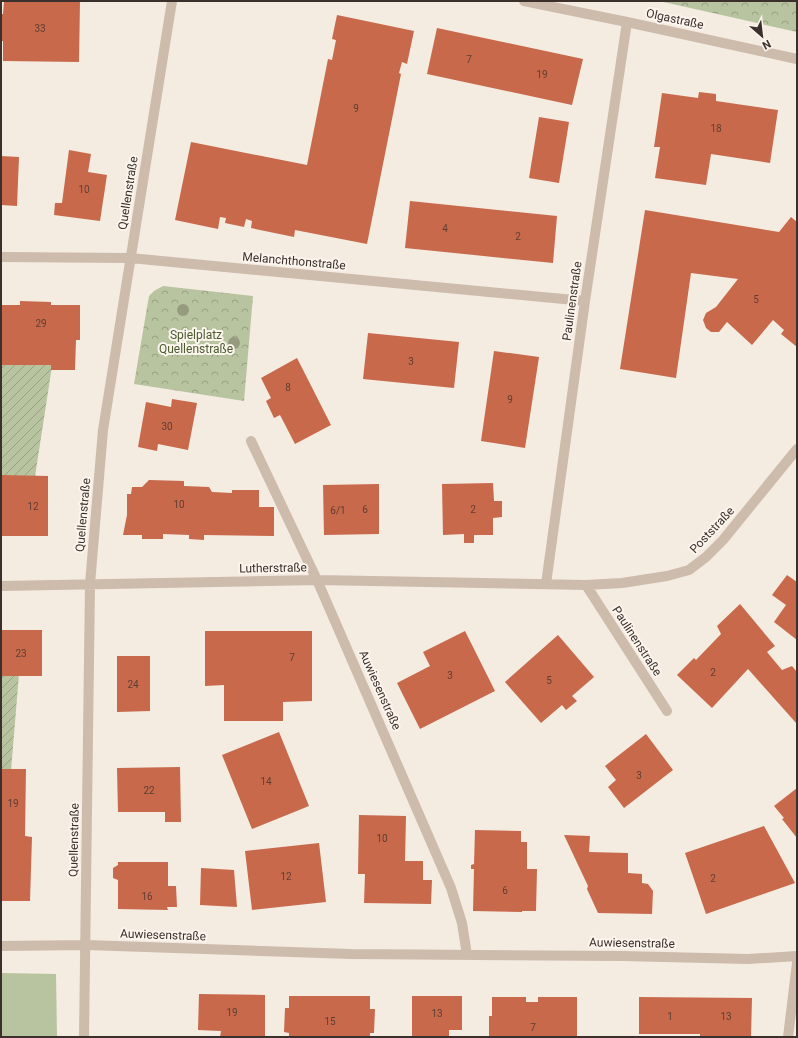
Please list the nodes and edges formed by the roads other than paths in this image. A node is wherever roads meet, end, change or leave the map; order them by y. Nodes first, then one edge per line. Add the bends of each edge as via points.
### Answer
1 (172, 1) edge
2 (524, 1) edge
3 (627, 22) junction
4 (797, 60) edge
5 (1, 257) edge
6 (130, 258) junction
7 (584, 301) junction
8 (251, 441) dead end
9 (797, 449) edge
10 (317, 580) junction
11 (90, 584) junction
12 (546, 584) junction
13 (586, 585) junction
14 (1, 586) edge
15 (667, 711) dead end
16 (86, 945) junction
17 (1, 946) edge
18 (467, 955) junction
19 (797, 956) edge
20 (797, 963) edge
21 (84, 1037) edge
22 (788, 1037) edge

1 - 6 street, Quellenstraße
2 - 3 street, Olgastraße
3 - 4 street, Olgastraße
3 - 7 street, Paulinenstraße
5 - 6 street, Melanchthonstraße
6 - 7 street, Melanchthonstraße
6 - 11 street, Quellenstraße via 103,430
7 - 12 street, Paulinenstraße
8 - 10 street, Auwiesenstraße
9 - 13 street, Poststraße via 723,540 689,570 622,583
10 - 11 street, Lutherstraße
10 - 12 street, Lutherstraße
10 - 18 street, Auwiesenstraße via 451,888 462,923
11 - 14 street, Lutherstraße
11 - 16 street, Quellenstraße
12 - 13 street, Poststraße
13 - 15 street, Paulinenstraße
16 - 17 street, Auwiesenstraße
16 - 18 street, Auwiesenstraße via 351,954
16 - 21 street, Quellenstraße
18 - 19 street, Auwiesenstraße via 748,959
20 - 22 street

